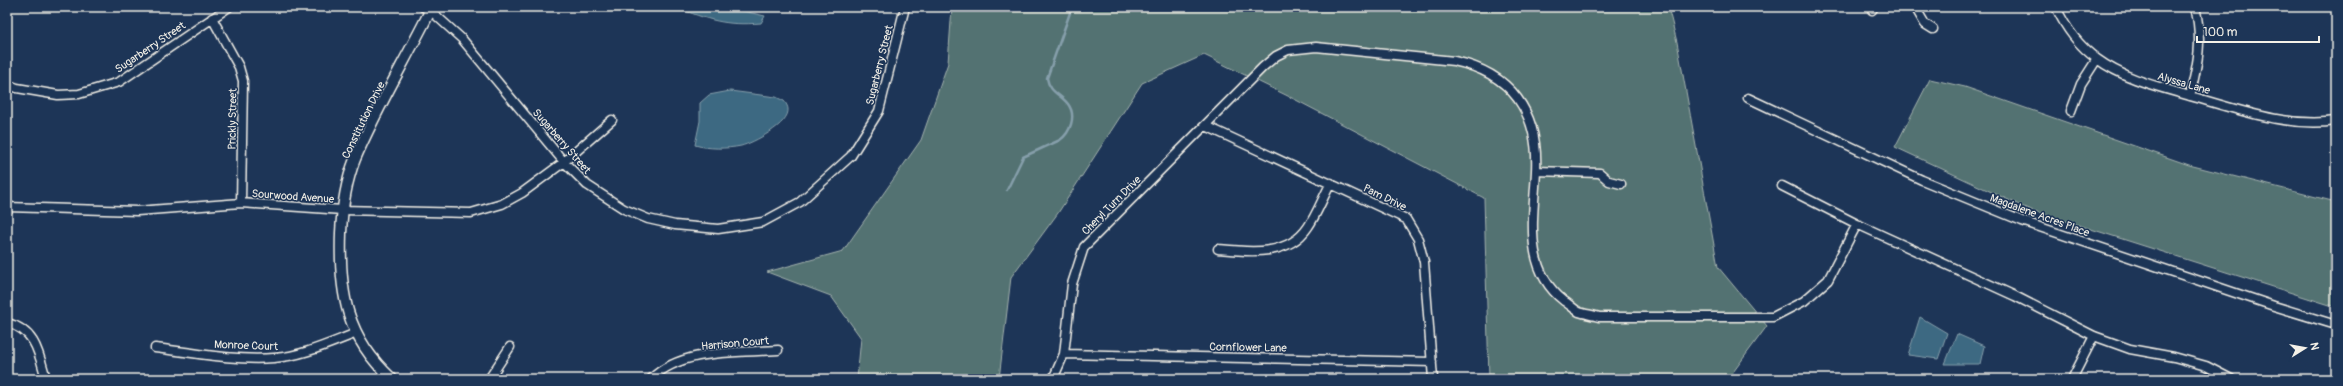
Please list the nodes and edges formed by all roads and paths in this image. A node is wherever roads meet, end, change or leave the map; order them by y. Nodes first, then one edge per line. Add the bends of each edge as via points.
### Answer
1 (229, 7) edge
2 (905, 7) edge
3 (1915, 7) edge
4 (2056, 7) edge
5 (2195, 7) edge
6 (428, 8) edge
7 (212, 18) junction
8 (1933, 29) dead end
9 (2097, 60) junction
10 (7, 84) edge
11 (2190, 96) junction
12 (1748, 98) dead end
13 (2071, 111) dead end
14 (612, 120) dead end
15 (2336, 121) edge
16 (1206, 126) junction
17 (564, 162) junction
18 (1536, 171) junction
19 (1331, 183) junction
20 (1621, 184) dead end
21 (1782, 186) dead end
22 (241, 203) junction
23 (7, 207) edge
24 (342, 210) junction
25 (1857, 224) junction
26 (1218, 249) dead end
27 (7, 323) edge
28 (2336, 324) edge
29 (357, 334) junction
30 (2094, 336) junction
31 (510, 347) dead end
32 (155, 348) dead end
33 (778, 350) dead end
34 (1064, 354) junction
35 (1432, 362) junction
36 (46, 379) edge
37 (392, 379) edge
38 (489, 379) edge
39 (651, 379) edge
40 (1053, 379) edge
41 (1433, 379) edge
42 (2072, 379) edge
43 (2232, 379) edge

1 - 7 street, Sugarberry Street
2 - 17 street, Sugarberry Street via 879,111 851,156 800,202 763,222 718,229 675,225 648,219 603,197
3 - 8 street via 1925,24
4 - 9 street, Alyssa Lane via 2072,34
5 - 11 street via 2200,36 2200,58
6 - 17 street, Sugarberry Street via 462,38
6 - 24 street, Constitution Drive via 355,160
7 - 10 street, Sugarberry Street via 119,82 79,94 58,95
7 - 22 street, Prickly Street via 239,67 243,81
9 - 11 street, Alyssa Lane via 2141,81
9 - 13 street via 2081,84
11 - 15 street, Alyssa Lane via 2272,117 2304,122
12 - 28 street, Magdalene Acres Place via 1922,180 2022,221 2274,306
14 - 17 street, Sourwood Avenue
16 - 18 street, Cheryl Turn Drive via 1263,67 1288,50 1316,47 1454,61 1474,65 1501,80 1514,92 1522,105 1533,136
16 - 19 street, Pam Drive
16 - 34 street, Cheryl Turn Drive via 1084,247 1072,284
17 - 24 street, Sourwood Avenue via 522,193 502,204 470,213
18 - 20 street via 1600,173 1609,180
18 - 25 street, Cheryl Turn Drive via 1534,252 1538,267 1552,291 1578,312 1599,317 1773,317 1804,301 1828,280
19 - 26 street via 1308,227 1296,240 1279,248 1256,252
19 - 35 street, Pam Drive via 1406,219 1418,238 1424,262
21 - 25 street
22 - 23 street, Sourwood Avenue via 138,211
22 - 24 street, Sourwood Avenue
24 - 29 street, Constitution Drive via 340,272 345,304
25 - 30 street via 2015,296
27 - 36 street via 26,331 34,340
29 - 32 street, Monroe Court via 315,350 275,358 235,358
29 - 37 street, Constitution Drive via 377,365
30 - 42 street
30 - 43 street via 2130,349 2206,366
31 - 38 street
33 - 39 street, Harrison Court via 692,357
34 - 35 street, Cornflower Lane
34 - 40 street, Cheryl Turn Drive
35 - 41 street, Pam Drive

